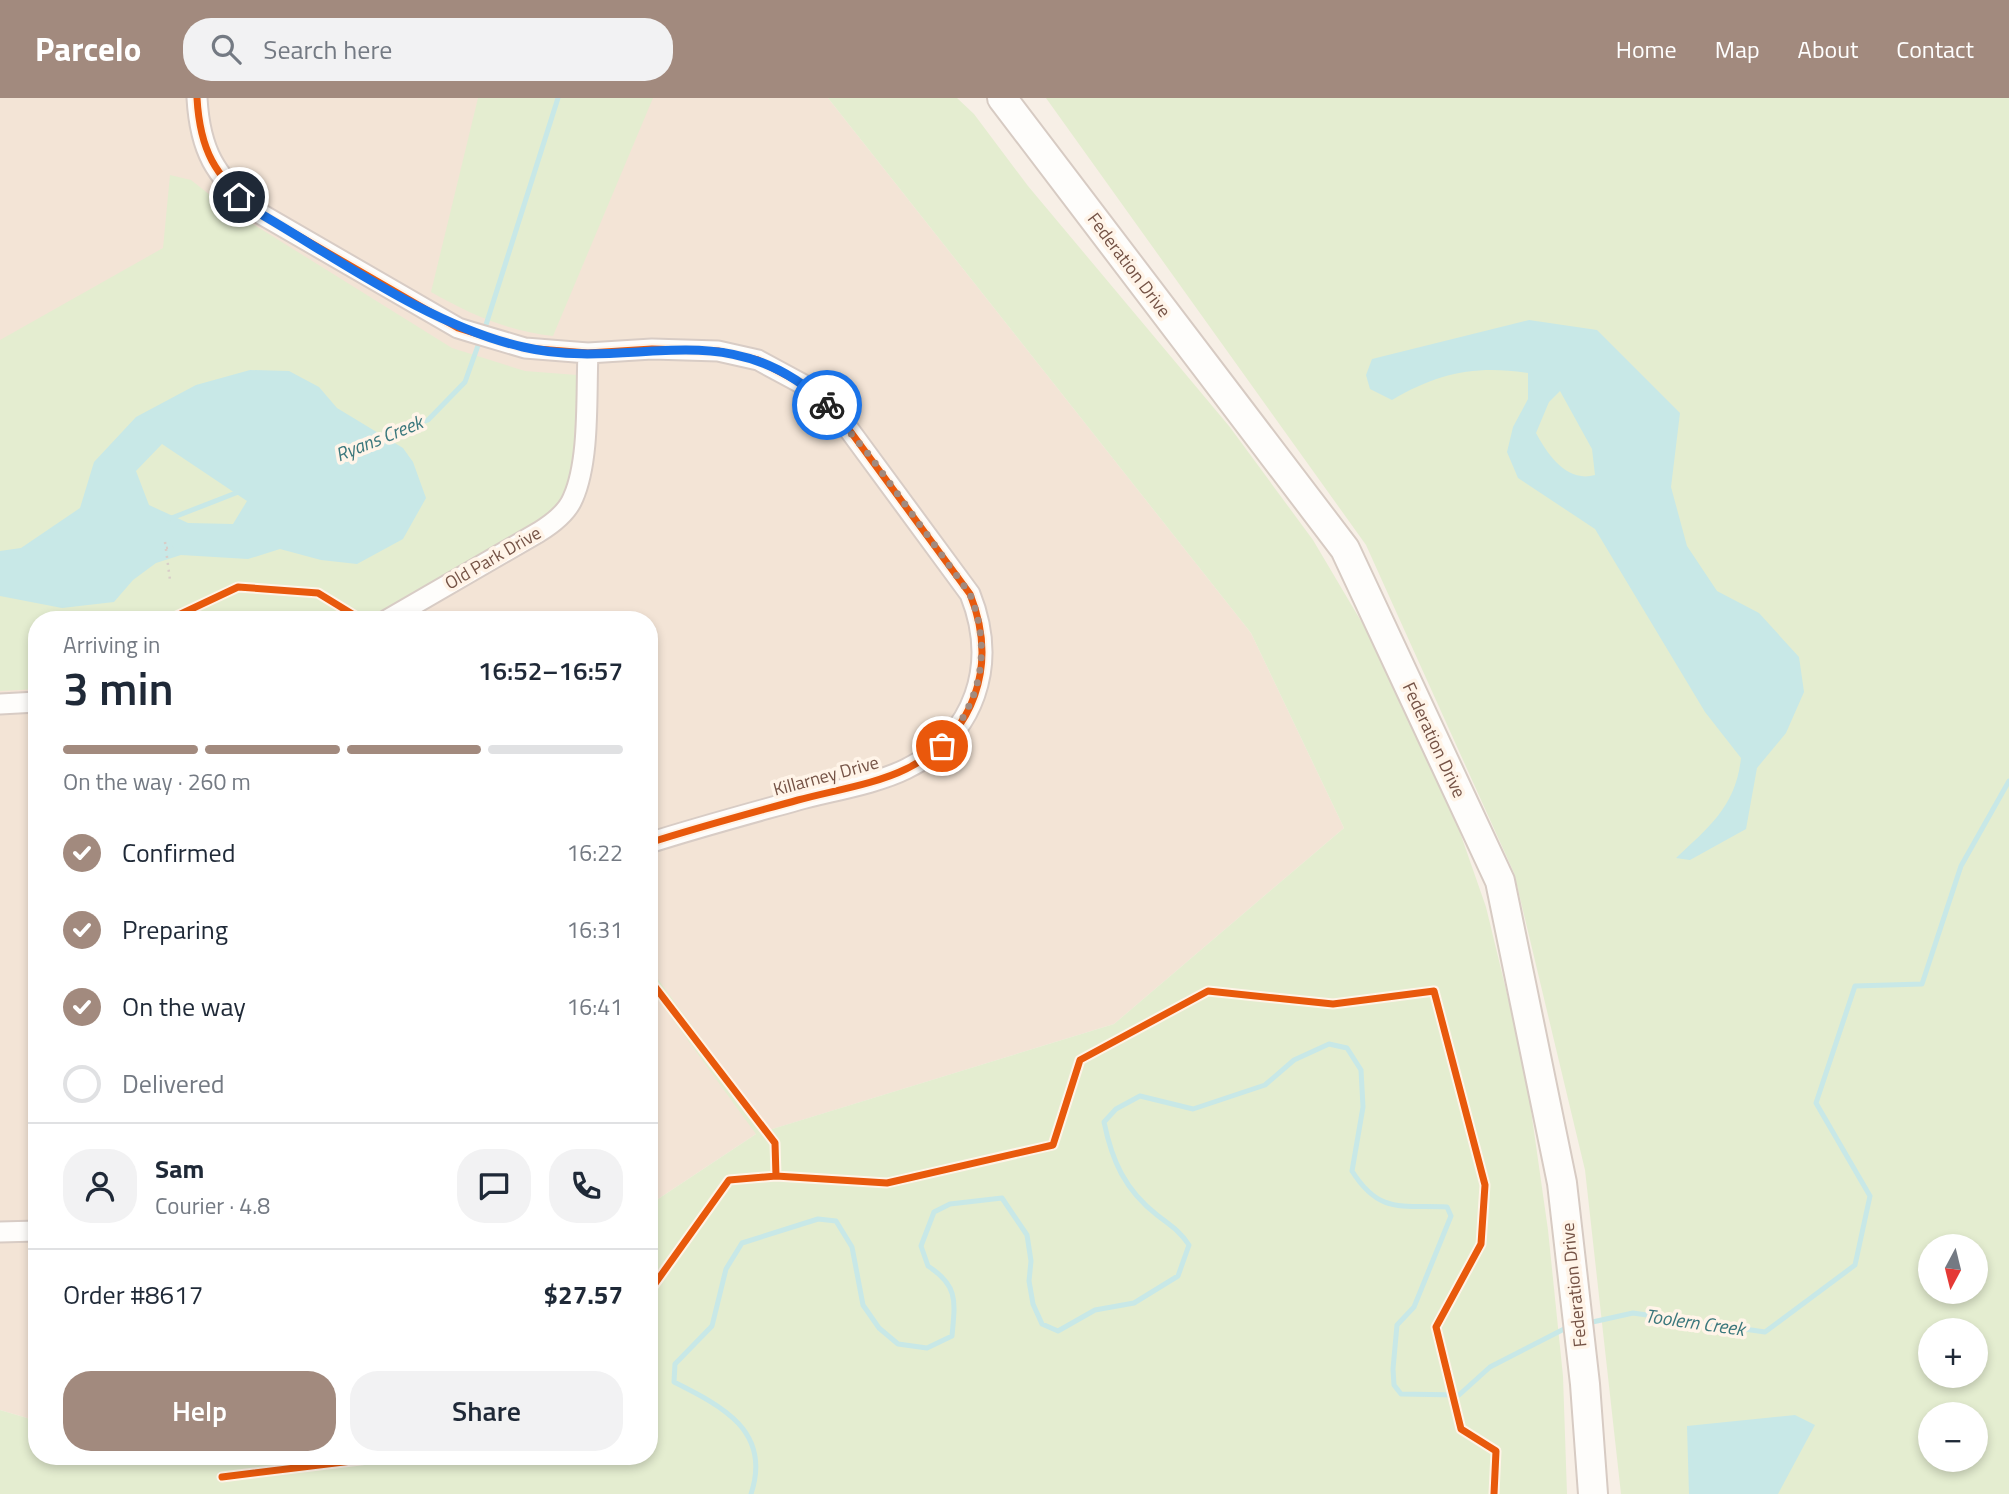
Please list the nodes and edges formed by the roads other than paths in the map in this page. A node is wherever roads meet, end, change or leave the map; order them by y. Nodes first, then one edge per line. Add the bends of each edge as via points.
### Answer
1 (197, 98) edge
2 (1002, 98) edge
3 (588, 353) junction
4 (403, 611) edge
5 (28, 702) edge
6 (0, 704) edge
7 (658, 840) edge
8 (28, 1231) edge
9 (0, 1233) edge
10 (1594, 1494) edge

1 - 3 street, Killarney Drive via 198,125 207,155 225,183 254,210 458,328 525,348
2 - 10 main road, Federation Drive via 1345,549 1500,881 1562,1182
3 - 4 street, Old Park Drive via 583,449 573,499 555,522
3 - 7 street, Killarney Drive via 718,351 758,360 808,387 842,420 970,594 980,618 980,683 958,729 926,759 904,771
5 - 6 street
8 - 9 street

